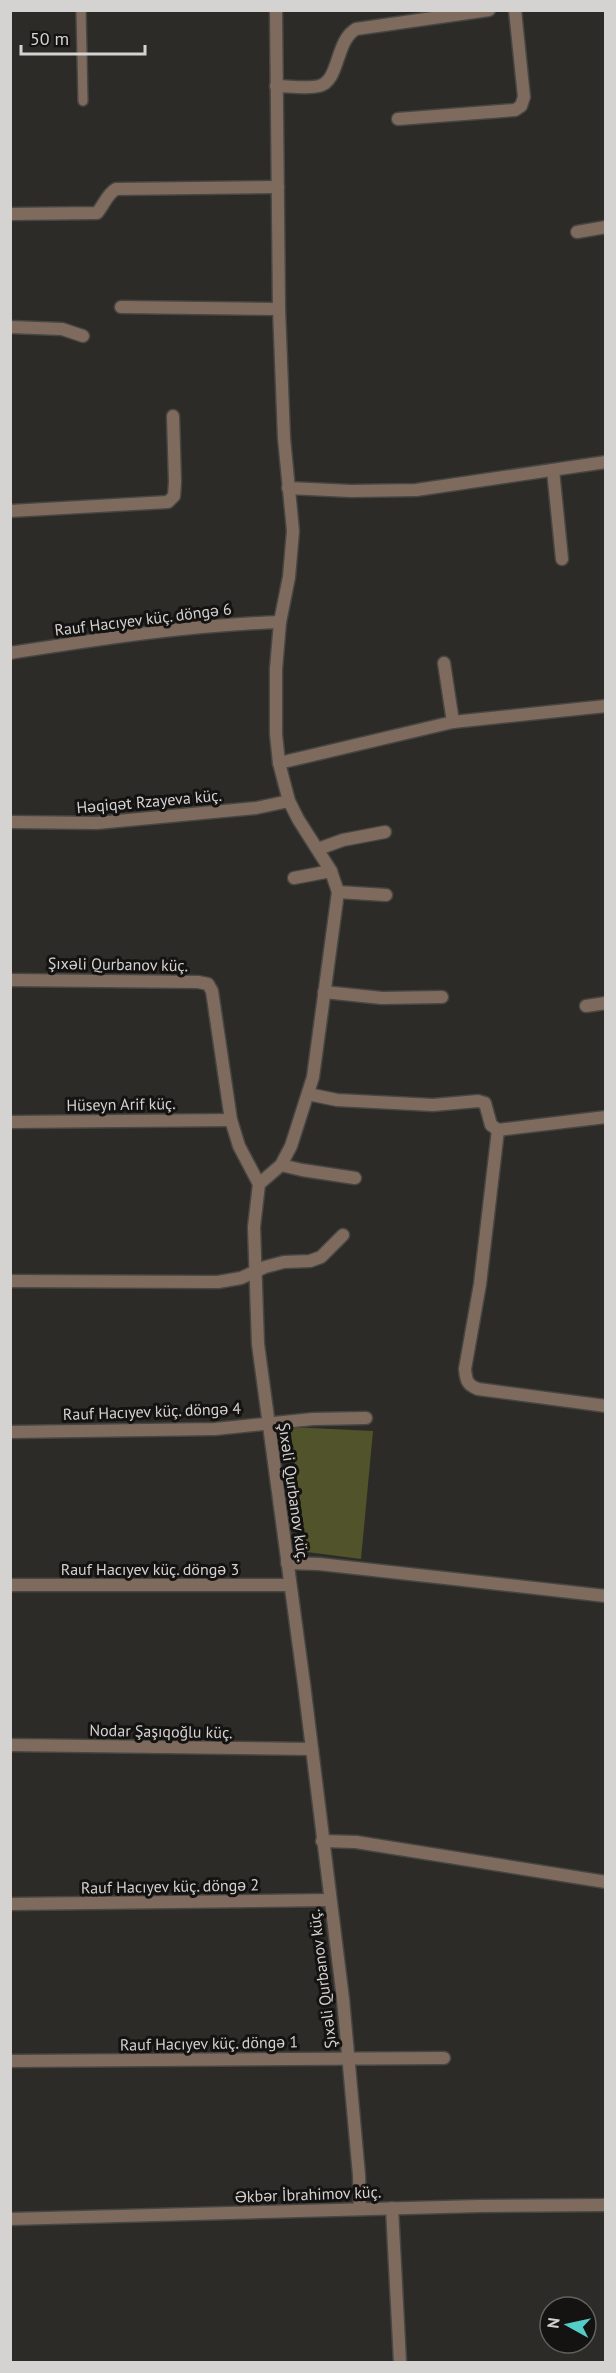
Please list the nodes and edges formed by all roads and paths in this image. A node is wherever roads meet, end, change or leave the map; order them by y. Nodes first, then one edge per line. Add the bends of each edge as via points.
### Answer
1 (81, 10) edge
2 (276, 10) edge
3 (489, 10) edge
4 (516, 10) edge
5 (276, 86) junction
6 (83, 101) dead end
7 (398, 119) dead end
8 (278, 188) junction
9 (10, 214) edge
10 (606, 227) edge
11 (577, 232) dead end
12 (121, 307) dead end
13 (279, 309) junction
14 (10, 327) edge
15 (83, 336) dead end
16 (173, 416) dead end
17 (606, 462) edge
18 (553, 470) junction
19 (288, 488) junction
20 (10, 511) edge
21 (562, 559) dead end
22 (280, 622) junction
23 (10, 653) edge
24 (444, 663) dead end
25 (606, 706) edge
26 (453, 722) junction
27 (279, 763) junction
28 (289, 801) junction
29 (10, 822) edge
30 (385, 832) dead end
31 (318, 849) junction
32 (331, 871) junction
33 (294, 878) dead end
34 (338, 892) junction
35 (386, 895) dead end
36 (10, 980) edge
37 (324, 992) junction
38 (442, 998) dead end
39 (606, 1003) edge
40 (585, 1006) dead end
41 (308, 1094) junction
42 (606, 1117) edge
43 (231, 1120) junction
44 (10, 1122) edge
45 (498, 1130) junction
46 (281, 1165) junction
47 (355, 1178) dead end
48 (259, 1184) junction
49 (343, 1235) dead end
50 (254, 1273) junction
51 (10, 1281) edge
52 (606, 1406) edge
53 (366, 1418) dead end
54 (267, 1422) junction
55 (10, 1432) edge
56 (287, 1563) junction
57 (10, 1585) edge
58 (290, 1585) junction
59 (606, 1596) edge
60 (10, 1746) edge
61 (312, 1749) junction
62 (322, 1842) junction
63 (606, 1882) edge
64 (329, 1900) junction
65 (10, 1904) edge
66 (347, 2058) junction
67 (444, 2058) dead end
68 (10, 2061) edge
69 (606, 2205) edge
70 (392, 2208) junction
71 (360, 2209) junction
72 (10, 2219) edge
73 (400, 2362) edge

1 - 6 lane
2 - 5 street
3 - 5 street via 356,28 344,40 327,82 319,86
4 - 7 street via 524,97 521,106 515,110
5 - 8 street
8 - 9 street via 116,189 97,213
8 - 13 street
10 - 11 street
12 - 13 street
13 - 19 street
14 - 15 street via 62,329
16 - 20 street via 175,482 174,496 168,502
17 - 18 street
18 - 19 street via 417,490
18 - 21 street
19 - 22 street via 293,531
22 - 23 street, Rauf Hacıyev küç. döngə 6 via 174,628
22 - 27 street via 276,669
24 - 26 street
25 - 26 street
26 - 27 street
27 - 28 street
28 - 29 street, Həqiqət Rzayeva küç. via 256,808 97,823
28 - 31 street
30 - 31 street
31 - 32 street
32 - 33 street
32 - 34 street
34 - 35 street
34 - 37 street
36 - 43 street, Şıxəli Qurbanov küç. via 208,984
37 - 38 street via 382,998
37 - 41 street via 317,1058
39 - 40 street
41 - 45 street via 337,1100 421,1104 478,1101 485,1103 491,1125
41 - 46 street
42 - 45 street
43 - 44 street, Hüseyn Arif küç.
43 - 48 street, Şıxəli Qurbanov küç. via 239,1146
45 - 52 street via 466,1379 478,1389
46 - 47 street
46 - 48 street
48 - 50 street, Şıxəli Qurbanov küç.
49 - 50 street via 321,1257 284,1262
50 - 51 street via 218,1282
50 - 54 street, Şıxəli Qurbanov küç.
53 - 54 street, Rauf Hacıyev küç. döngə 4
54 - 55 street, Rauf Hacıyev küç. döngə 4 via 215,1429
54 - 56 street, Şıxəli Qurbanov küç.
56 - 58 street, Şıxəli Qurbanov küç.
56 - 59 street
57 - 58 street, Rauf Hacıyev küç. döngə 3
58 - 61 street, Şıxəli Qurbanov küç.
60 - 61 street, Nodar Şaşıqoğlu küç.
61 - 62 street, Şıxəli Qurbanov küç.
62 - 63 street via 356,1842
62 - 64 street, Şıxəli Qurbanov küç.
64 - 65 street, Rauf Hacıyev küç. döngə 2
64 - 66 street, Şıxəli Qurbanov küç.
66 - 67 street, Rauf Hacıyev küç. döngə 1
66 - 68 street, Rauf Hacıyev küç. döngə 1
66 - 71 street, Şıxəli Qurbanov küç.
69 - 70 street, Əkbər İbrahimov küç.
70 - 71 street, Əkbər İbrahimov küç.
70 - 73 street
71 - 72 street, Əkbər İbrahimov küç.

